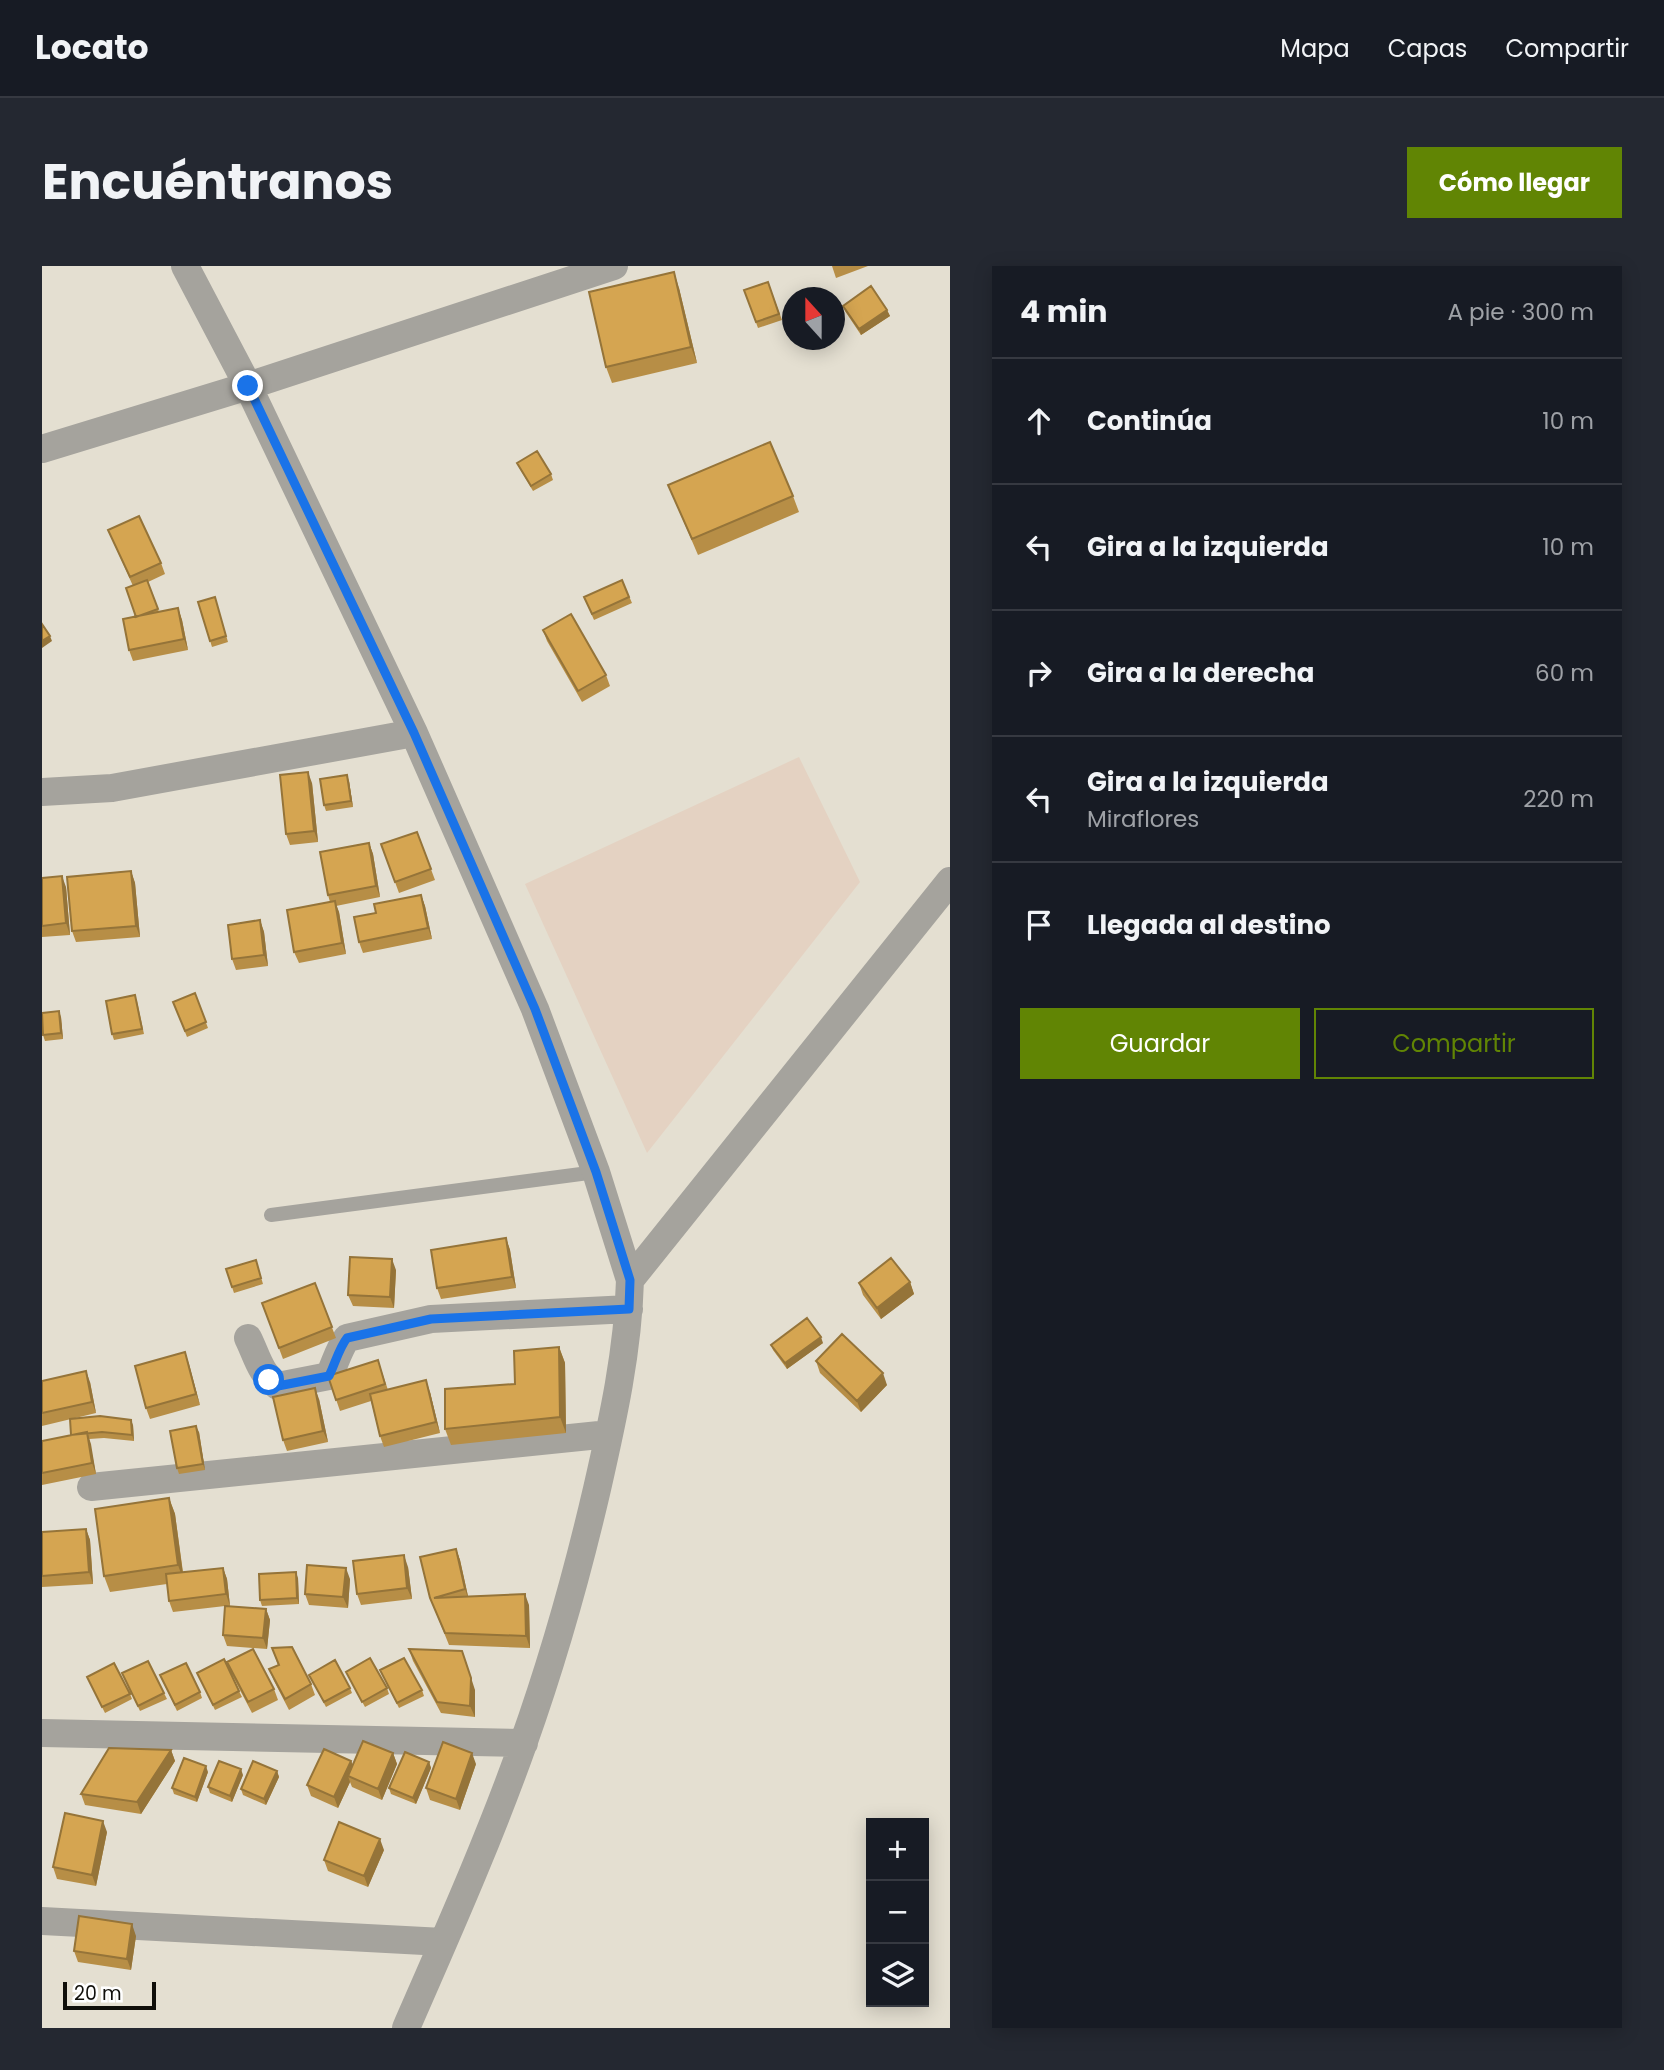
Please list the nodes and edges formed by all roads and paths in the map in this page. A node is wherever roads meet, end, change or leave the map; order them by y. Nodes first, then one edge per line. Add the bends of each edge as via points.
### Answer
1 (185, 266) edge
2 (614, 266) edge
3 (248, 386) junction
4 (42, 449) edge
5 (414, 733) junction
6 (42, 792) edge
7 (950, 881) edge
8 (596, 1172) junction
9 (271, 1214) dead end
10 (630, 1280) junction
11 (629, 1309) junction
12 (248, 1338) dead end
13 (609, 1434) junction
14 (91, 1487) dead end
15 (42, 1733) edge
16 (524, 1743) junction
17 (42, 1921) edge
18 (443, 1942) junction
19 (406, 2028) edge

1 - 3 street
2 - 3 street
3 - 4 street
3 - 5 street
5 - 6 street via 112,788
5 - 8 street via 535,1009
7 - 10 street
8 - 9 lane
8 - 10 street
10 - 11 street
11 - 12 street via 431,1319 347,1338 329,1376 278,1386 259,1366
11 - 13 street
13 - 14 street
13 - 16 street via 581,1557
15 - 16 street
16 - 18 street
17 - 18 street
18 - 19 street

